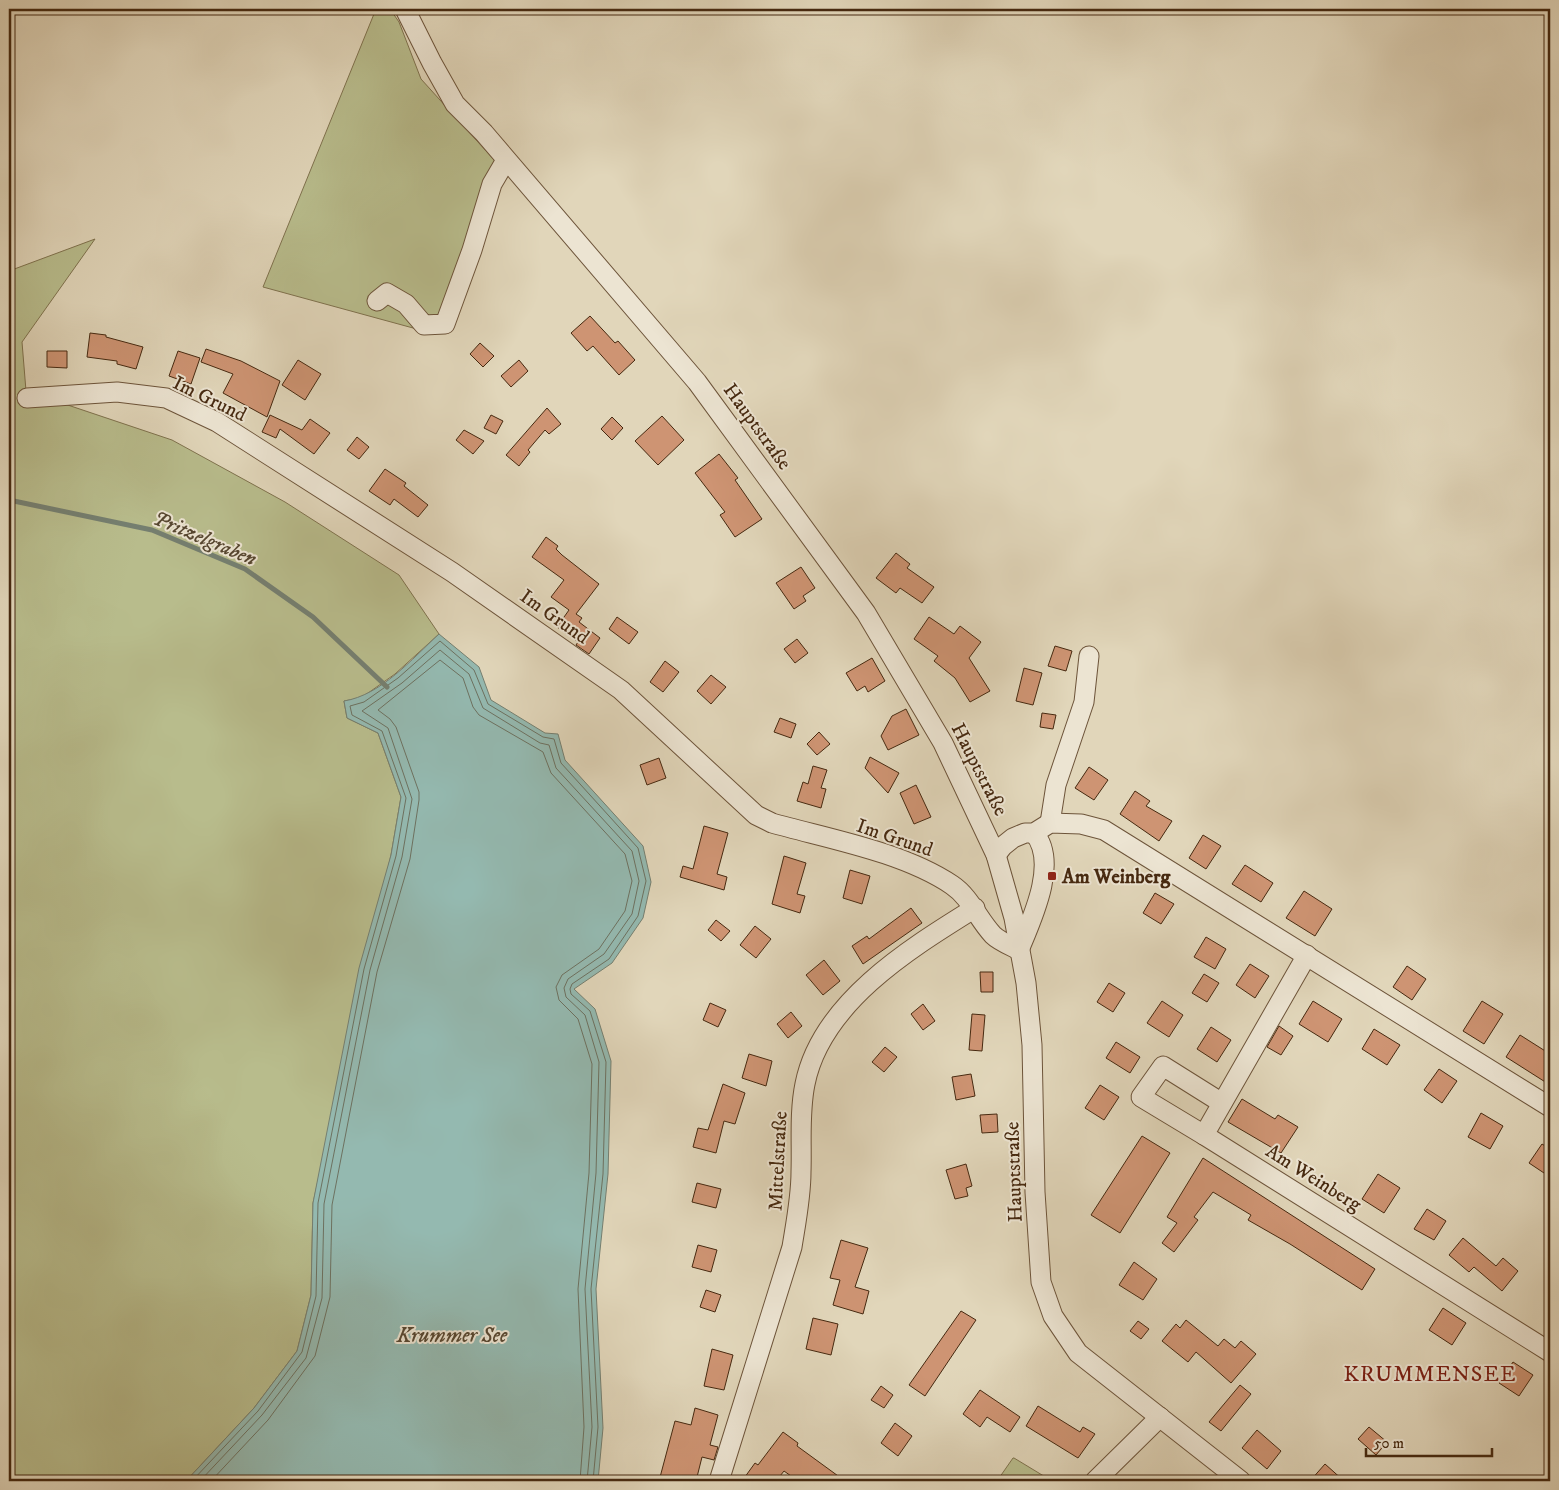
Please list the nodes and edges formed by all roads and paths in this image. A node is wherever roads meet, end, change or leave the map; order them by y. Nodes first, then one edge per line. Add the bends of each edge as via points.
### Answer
1 (405, 9) edge
2 (506, 160) junction
3 (377, 301) dead end
4 (27, 398) dead end
5 (1088, 656) dead end
6 (1050, 823) junction
7 (1034, 833) junction
8 (996, 854) junction
9 (975, 908) junction
10 (1019, 950) junction
11 (1307, 955) junction
12 (1222, 1103) junction
13 (1550, 1107) edge
14 (1204, 1135) junction
15 (1550, 1352) edge
16 (1160, 1417) junction
17 (718, 1481) edge
18 (1095, 1481) edge
19 (1241, 1481) edge

1 - 2 street, Hauptstraße via 455,104
2 - 3 street via 492,184 445,324 424,325 406,304 387,293
2 - 8 street, Hauptstraße via 697,382 861,605 943,743
4 - 9 street, Im Grund via 117,392 166,398 217,422 452,572 621,690 756,815 772,823 902,860 929,871 954,887
5 - 6 street via 1084,702 1056,785
6 - 7 street
6 - 11 street via 1081,824 1104,830
7 - 8 street via 1013,838
7 - 10 street via 1045,856 1044,874 1033,919
8 - 10 street, Hauptstraße via 1014,918
9 - 10 street, Im Grund via 993,936
9 - 17 street, Mittelstraße via 924,941 860,990 831,1023 813,1056 802,1111 800,1199 792,1248
10 - 16 street, Hauptstraße via 1032,1044 1035,1192 1041,1282 1053,1316 1078,1353
11 - 12 street
11 - 13 street
12 - 14 street
12 - 14 street, Am Weinberg via 1163,1066 1141,1097
14 - 15 street, Am Weinberg
16 - 18 street
16 - 19 street, Hauptstraße

